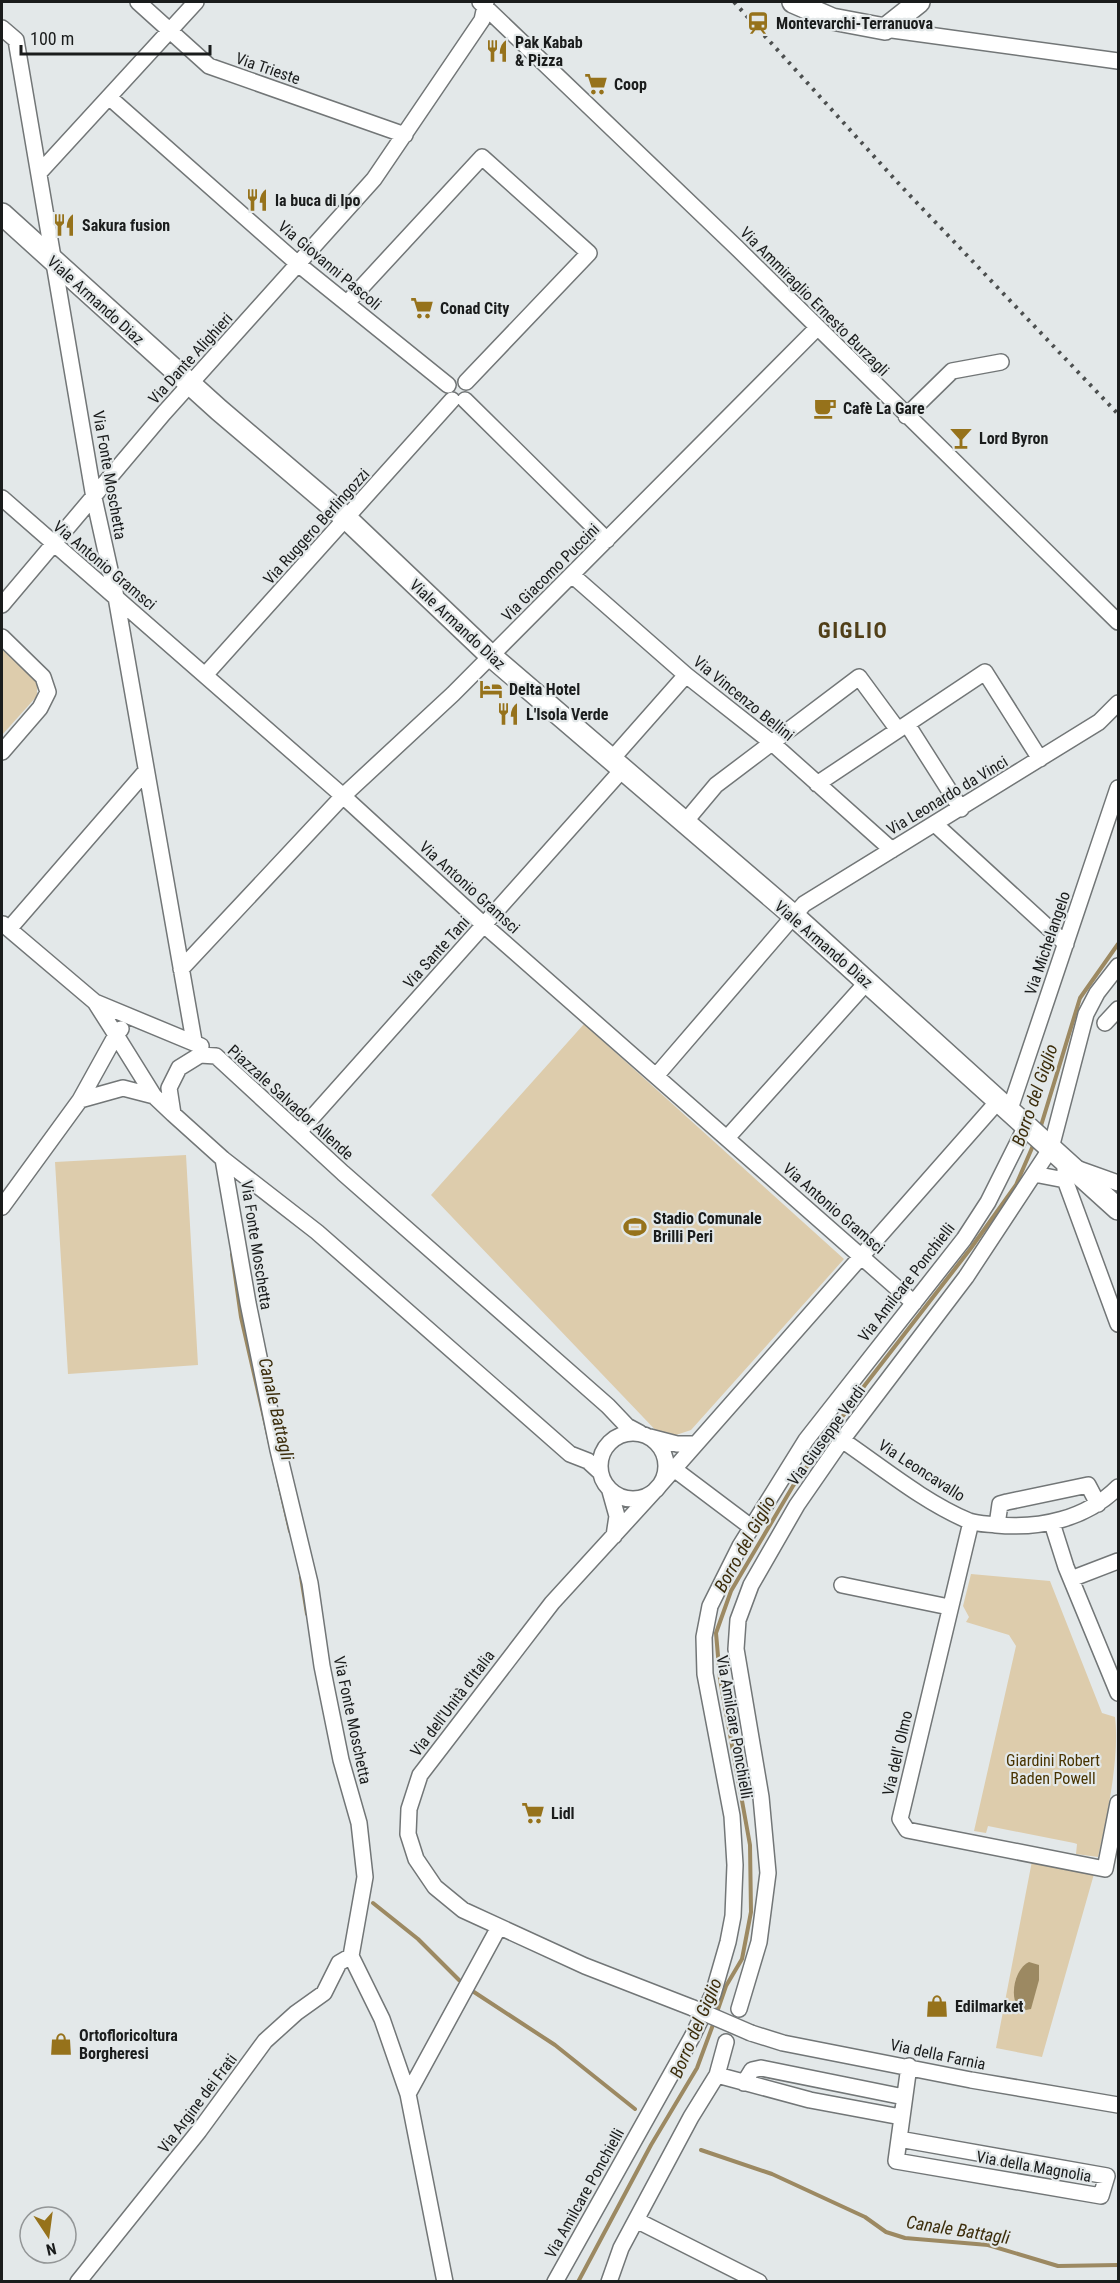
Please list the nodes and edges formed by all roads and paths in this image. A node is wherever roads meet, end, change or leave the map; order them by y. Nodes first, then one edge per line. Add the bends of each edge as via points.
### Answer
1 (138, 2) edge
2 (196, 2) edge
3 (793, 2) edge
4 (919, 2) edge
5 (484, 3) edge
6 (2, 28) edge
7 (169, 28) junction
8 (885, 29) junction
9 (1119, 61) edge
10 (110, 98) junction
11 (405, 135) junction
12 (39, 173) junction
13 (2, 214) edge
14 (56, 264) junction
15 (298, 264) junction
16 (347, 303) junction
17 (817, 328) junction
18 (1001, 362) dead end
19 (191, 385) junction
20 (455, 395) junction
21 (906, 416) junction
22 (2, 498) edge
23 (94, 498) junction
24 (347, 519) junction
25 (607, 540) junction
26 (54, 545) junction
27 (572, 575) junction
28 (116, 597) junction
29 (2, 605) edge
30 (1119, 622) edge
31 (2, 637) edge
32 (491, 656) junction
33 (206, 675) junction
34 (686, 675) junction
35 (1119, 703) edge
36 (903, 727) junction
37 (771, 742) junction
38 (2, 752) edge
39 (1040, 759) junction
40 (616, 765) junction
41 (146, 771) junction
42 (818, 784) junction
43 (1119, 788) edge
44 (343, 796) junction
45 (961, 809) junction
46 (685, 822) junction
47 (936, 825) junction
48 (892, 850) junction
49 (794, 916) junction
50 (484, 925) junction
51 (5, 926) edge
52 (1066, 944) junction
53 (1119, 966) edge
54 (181, 969) junction
55 (867, 982) junction
56 (95, 1002) junction
57 (1119, 1009) edge
58 (130, 1018) junction
59 (1105, 1023) dead end
60 (116, 1035) junction
61 (194, 1041) junction
62 (216, 1056) junction
63 (656, 1076) junction
64 (154, 1096) junction
65 (80, 1100) junction
66 (1004, 1105) junction
67 (173, 1114) junction
68 (1026, 1126) junction
69 (300, 1131) junction
70 (727, 1138) junction
71 (1051, 1148) junction
72 (223, 1159) junction
73 (1069, 1172) junction
74 (1034, 1174) junction
75 (1119, 1183) edge
76 (3, 1200) edge
77 (1119, 1209) edge
78 (861, 1256) junction
79 (914, 1303) junction
80 (1119, 1324) edge
81 (645, 1435) junction
82 (842, 1440) junction
83 (696, 1444) junction
84 (674, 1469) junction
85 (600, 1472) junction
86 (659, 1486) junction
87 (1119, 1487) edge
88 (610, 1491) junction
89 (1098, 1504) junction
90 (971, 1522) junction
91 (1052, 1523) junction
92 (998, 1525) junction
93 (751, 1527) junction
94 (614, 1536) junction
95 (1119, 1561) edge
96 (1071, 1579) junction
97 (842, 1585) dead end
98 (949, 1607) junction
99 (1119, 1693) edge
100 (1119, 1803) edge
101 (499, 1927) junction
102 (351, 1956) junction
103 (741, 2002) dead end
104 (693, 2008) joint
105 (726, 2042) dead end
106 (909, 2066) junction
107 (717, 2075) junction
108 (744, 2083) junction
109 (408, 2094) junction
110 (904, 2097) junction
111 (1119, 2105) edge
112 (901, 2117) junction
113 (899, 2139) junction
114 (636, 2220) junction
115 (78, 2282) edge
116 (445, 2282) edge
117 (555, 2282) edge
118 (609, 2282) edge
119 (759, 2282) edge

1 - 7 street, Via Trieste
2 - 7 street
3 - 8 street via 832,18
4 - 8 street
5 - 11 street, Via Dante Alighieri via 482,20
5 - 17 street, Via Ammiraglio Ernesto Burzagli
6 - 12 street, Via Fonte Moschetta via 16,40
7 - 10 street
7 - 11 street, Via Trieste via 209,66
8 - 9 street
10 - 12 street
10 - 15 street, Via Giovanni Pascoli
11 - 15 street, Via Dante Alighieri via 374,180
12 - 14 street, Via Fonte Moschetta
13 - 14 street, Viale Armando Diaz
14 - 19 street, Viale Armando Diaz
14 - 23 street, Via Fonte Moschetta
15 - 16 street, Via Giovanni Pascoli
15 - 19 street, Via Dante Alighieri
16 - 20 street, Via Giovanni Pascoli
16 - 20 street via 482,157 589,253 466,382 470,391
17 - 21 street, Via Ammiraglio Ernesto Burzagli
17 - 25 street, Via Giacomo Puccini
18 - 21 street via 952,371
19 - 23 street, Via Dante Alighieri
19 - 24 street, Viale Armando Diaz
20 - 24 street, Via Ruggero Berlingozzi
20 - 25 street, Via Giovanni Pascoli
21 - 30 street, Via Ammiraglio Ernesto Burzagli
22 - 26 street, Via Antonio Gramsci
23 - 26 street, Via Dante Alighieri
23 - 28 street, Via Fonte Moschetta
24 - 32 street, Viale Armando Diaz
24 - 33 street, Via Ruggero Berlingozzi
25 - 27 street, Via Giacomo Puccini
26 - 28 street, Via Antonio Gramsci
26 - 29 street, Via Dante Alighieri
27 - 32 street, Via Giacomo Puccini
27 - 34 street, Via Vincenzo Bellini
28 - 33 street, Via Antonio Gramsci
28 - 41 street, Via Fonte Moschetta
31 - 38 street via 43,677 48,692 40,708
32 - 40 street, Viale Armando Diaz
32 - 44 street, Via Giacomo Puccini
33 - 44 street, Via Antonio Gramsci
34 - 37 street, Via Vincenzo Bellini
34 - 40 street, Via Sante Tani
35 - 39 street, Via Leonardo da Vinci via 1099,722
36 - 37 street via 859,677
36 - 39 street via 984,672
36 - 42 street
36 - 45 street
37 - 42 street, Via Vincenzo Bellini
37 - 46 street via 716,785
39 - 45 street, Via Leonardo da Vinci
40 - 46 street, Viale Armando Diaz
40 - 50 street, Via Sante Tani
41 - 51 street
41 - 54 street, Via Fonte Moschetta
42 - 48 street, Via Vincenzo Bellini
43 - 52 street, Via Michelangelo
44 - 50 street, Via Antonio Gramsci
44 - 54 street, Via Giacomo Puccini
45 - 47 street, Via Leonardo da Vinci
46 - 49 street, Viale Armando Diaz
47 - 48 street, Via Leonardo da Vinci
47 - 52 street
48 - 49 street, Via Leonardo da Vinci via 804,904
49 - 55 street, Viale Armando Diaz
49 - 63 street, Via Leonardo da Vinci
50 - 63 street, Via Antonio Gramsci
50 - 69 street, Via Sante Tani
51 - 56 street
52 - 66 street, Via Michelangelo
53 - 71 street, Via Giuseppe Verdi via 1086,1014
54 - 61 street, Via Fonte Moschetta
55 - 66 street, Viale Armando Diaz
55 - 70 street
56 - 58 street
56 - 60 street
57 - 59 street
58 - 60 street
58 - 61 street
60 - 64 street
60 - 65 street
61 - 62 street
62 - 67 street, Piazzale Salvador Allende via 200,1055 178,1068 169,1088
62 - 69 street, Piazzale Salvador Allende
63 - 70 street, Via Antonio Gramsci
64 - 65 street via 123,1088
64 - 67 street
65 - 76 street
66 - 68 street, Viale Armando Diaz
66 - 78 street, Via dell'Unità d'Italia
67 - 72 street
68 - 71 street, Viale Armando Diaz
68 - 79 street, Via Amilcare Ponchielli via 988,1202
69 - 81 street, Piazzale Salvador Allende via 627,1426
70 - 78 street, Via Antonio Gramsci
71 - 73 street, Viale Armando Diaz
71 - 74 street, Via Giuseppe Verdi
72 - 85 street via 317,1232 570,1454 588,1461
72 - 102 street, Via Fonte Moschetta via 278,1450 310,1583 330,1708 359,1823 365,1877
73 - 74 street
73 - 75 street
73 - 77 street, Viale Armando Diaz
73 - 80 street via 1074,1201
74 - 82 street, Via Giuseppe Verdi via 966,1277
78 - 79 street, Via Antonio Gramsci
78 - 83 street, Via dell'Unità d'Italia
79 - 93 street, Via Amilcare Ponchielli via 822,1416
81 - 83 street via 677,1444
81 - 85 street via 618,1436 609,1442 600,1461
81 - 86 street, Piazzale Salvador Allende via 664,1454 664,1476
82 - 90 street, Via Leoncavallo
82 - 103 street, Via Giuseppe Verdi via 761,1567 738,1620 736,1649 761,1797 768,1873 759,1942
83 - 84 street, Via dell'Unità d'Italia
84 - 86 street, Via dell'Unità d'Italia
84 - 93 street
85 - 88 street
86 - 88 street via 641,1498 620,1497
86 - 94 street, Via dell'Unità d'Italia
87 - 89 street, Via Leoncavallo
88 - 94 street via 617,1515
89 - 91 street, Via Leoncavallo
89 - 92 street via 1088,1485 1007,1502 1000,1504
90 - 92 street, Via Leoncavallo
90 - 98 street, Via dell' Olmo
91 - 92 street, Via Leoncavallo
91 - 96 street
93 - 117 street, Via Amilcare Ponchielli via 710,1606 704,1637 705,1674 732,1816 735,1865 728,1942 713,1994 692,2037
94 - 101 street, Via dell'Unità d'Italia via 552,1603 450,1734 420,1775 409,1809 408,1834 416,1859 435,1887 464,1910
95 - 96 street
96 - 99 street
97 - 98 street
98 - 100 street, Via dell' Olmo via 900,1819 907,1830 1105,1869
101 - 104 street, Via dell'Unità d'Italia
101 - 109 street
102 - 109 street via 382,2019
102 - 115 street, Via Argine dei Frati via 339,1963 324,1994 265,2041 199,2131
104 - 106 street, Via della Farnia, bridge via 783,2043
105 - 107 street
106 - 110 street, Via della Magnolia
106 - 111 street, Via della Farnia
107 - 108 street
107 - 114 street
108 - 110 street via 752,2070 761,2068
108 - 112 street
109 - 116 street
110 - 112 street, Via della Magnolia
112 - 113 street, Via della Magnolia
113 - 113 street, Via della Magnolia via 896,2161 907,2163 1101,2196 1107,2175
114 - 118 street
114 - 119 street

